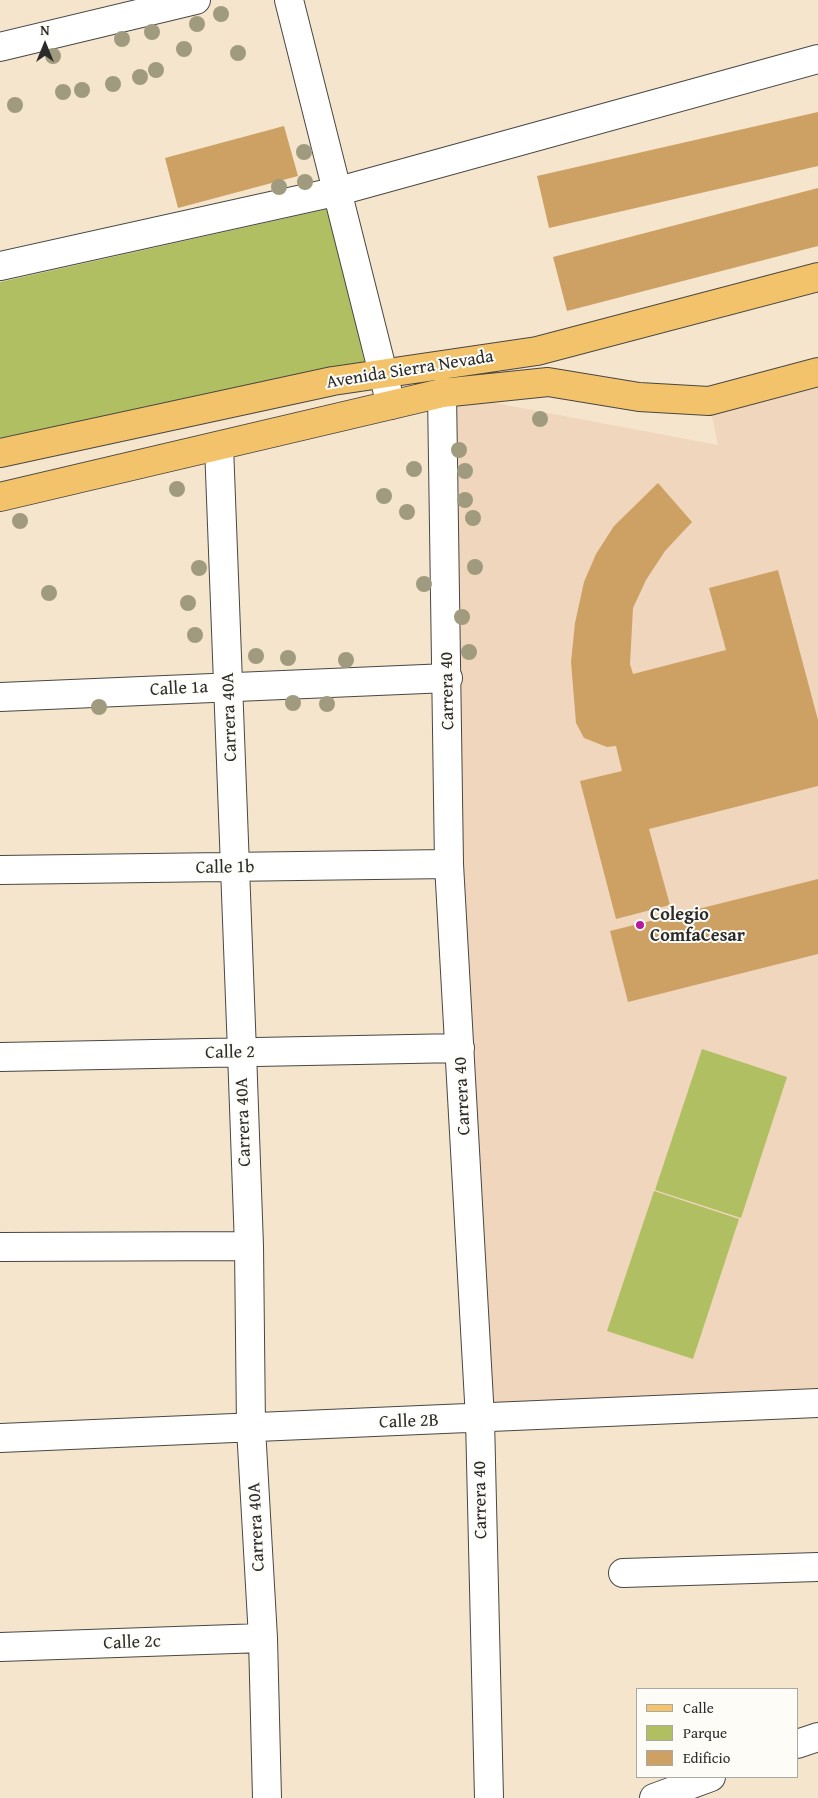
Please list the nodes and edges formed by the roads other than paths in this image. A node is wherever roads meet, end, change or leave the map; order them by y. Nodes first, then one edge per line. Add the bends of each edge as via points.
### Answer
1 (196, 0) edge
2 (289, 0) edge
3 (0, 47) edge
4 (818, 59) edge
5 (339, 191) junction
6 (0, 266) edge
7 (818, 277) edge
8 (818, 372) edge
9 (384, 374) junction
10 (442, 394) junction
11 (391, 405) junction
12 (219, 446) junction
13 (0, 452) edge
14 (0, 497) edge
15 (448, 678) junction
16 (229, 687) junction
17 (0, 697) edge
18 (449, 864) junction
19 (235, 868) junction
20 (0, 870) edge
21 (460, 1048) junction
22 (242, 1052) junction
23 (0, 1058) edge
24 (248, 1246) junction
25 (0, 1247) edge
26 (818, 1404) edge
27 (480, 1419) junction
28 (251, 1428) junction
29 (0, 1438) edge
30 (818, 1567) edge
31 (624, 1573) dead end
32 (263, 1638) junction
33 (0, 1647) edge
34 (818, 1736) edge
35 (798, 1744) edge
36 (707, 1778) edge
37 (267, 1798) edge
38 (489, 1798) edge
39 (654, 1798) edge

1 - 3 street
2 - 5 street
4 - 5 street
5 - 6 street
5 - 9 street
7 - 9 main road, Avenida Sierra Nevada via 537,351
8 - 10 main road, Avenida Sierra Nevada via 709,401 639,397 548,382
9 - 11 street
9 - 13 main road, Avenida Sierra Nevada via 333,381
10 - 11 main road, Avenida Sierra Nevada
10 - 15 street, Carrera 40
11 - 12 main road, Avenida Sierra Nevada
12 - 14 main road, Avenida Sierra Nevada
12 - 16 street, Carrera 40A
15 - 16 street, Calle 1a
15 - 18 street, Carrera 40
16 - 17 street, Calle 1a
16 - 19 street, Carrera 40A
18 - 19 street, Calle 1b
18 - 21 street, Carrera 40
19 - 20 street, Calle 1b
19 - 22 street, Carrera 40A
21 - 22 street, Calle 2
21 - 27 street, Carrera 40
22 - 23 street, Calle 2
22 - 24 street, Carrera 40A
24 - 25 street
24 - 28 street, Carrera 40A
26 - 27 street, Calle 2B
27 - 28 street, Calle 2B
27 - 38 street, Carrera 40
28 - 29 street, Calle 2B
28 - 32 street, Carrera 40A
30 - 31 street
32 - 33 street, Calle 2c
32 - 37 street, Carrera 40A
34 - 35 street
36 - 39 street

